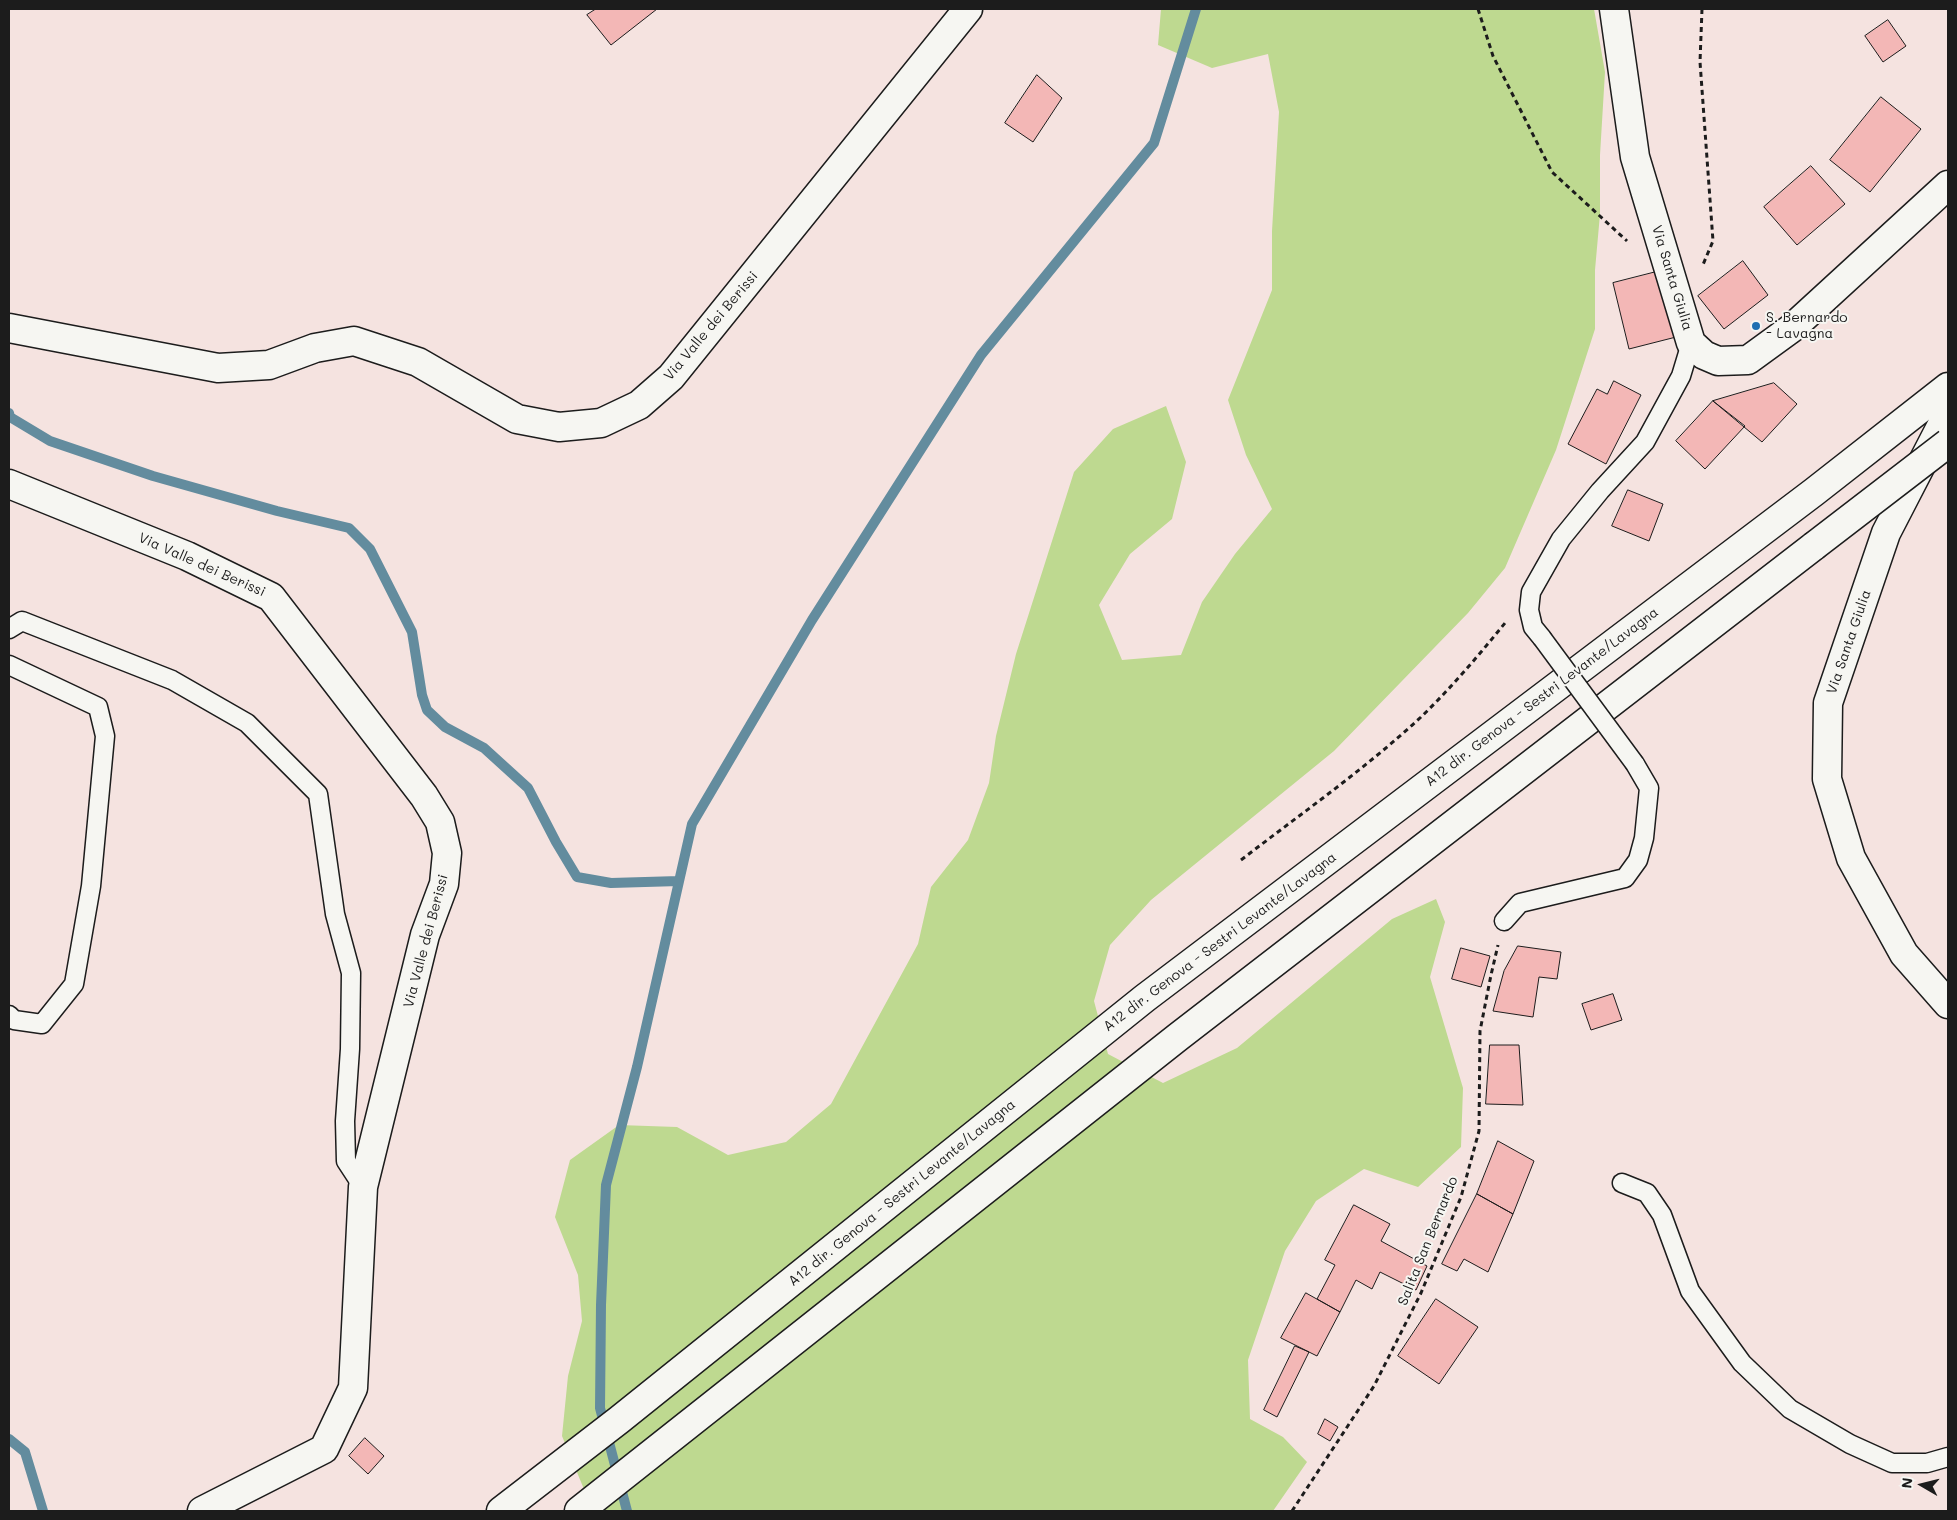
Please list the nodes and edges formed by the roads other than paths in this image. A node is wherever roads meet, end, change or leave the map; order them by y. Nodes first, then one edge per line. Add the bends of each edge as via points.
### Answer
1 (968, 9) edge
2 (1614, 9) edge
3 (1948, 185) edge
4 (10, 323) edge
5 (1691, 343) junction
6 (1948, 387) edge
7 (1948, 413) edge
8 (1948, 443) edge
9 (9, 484) edge
10 (9, 629) edge
11 (9, 666) edge
12 (1504, 921) road end
13 (1948, 1004) edge
14 (9, 1015) edge
15 (1622, 1183) dead end
16 (363, 1187) junction
17 (1948, 1458) edge
18 (202, 1511) edge
19 (501, 1511) edge
20 (579, 1511) edge

1 - 4 main road, Via Valle dei Berissi via 671,377 639,405 601,422 558,427 517,419 418,362 354,341 315,348 269,364 218,368
2 - 5 main road, Via Santa Giulia via 1635,157
3 - 5 main road, Via Santa Giulia via 1792,328 1748,360 1718,361 1704,355
5 - 12 lane, bridge via 1681,376 1645,442 1561,539 1531,592 1529,610 1532,627 1635,764 1649,788 1644,838 1638,860 1625,878 1520,903
6 - 19 main road, A12 dir. Genova - Sestri Levante/Lavagna via 1145,998
7 - 13 main road, Via Santa Giulia via 1886,533 1828,703 1827,779 1851,858 1904,954
8 - 20 main road, bridge via 1178,1037
9 - 16 main road, Via Valle dei Berissi via 188,556 271,597 424,796 440,822 447,853 444,884 425,935
10 - 16 lane via 22,621 172,680 247,723 318,794 335,914 351,973 346,1161
11 - 14 lane via 98,707 105,736 91,886 74,984 42,1024 14,1020
15 - 17 lane via 1647,1193 1662,1215 1690,1291 1742,1363 1790,1409 1850,1444 1892,1463 1927,1463
16 - 18 main road, Via Valle dei Berissi via 353,1388 324,1449

